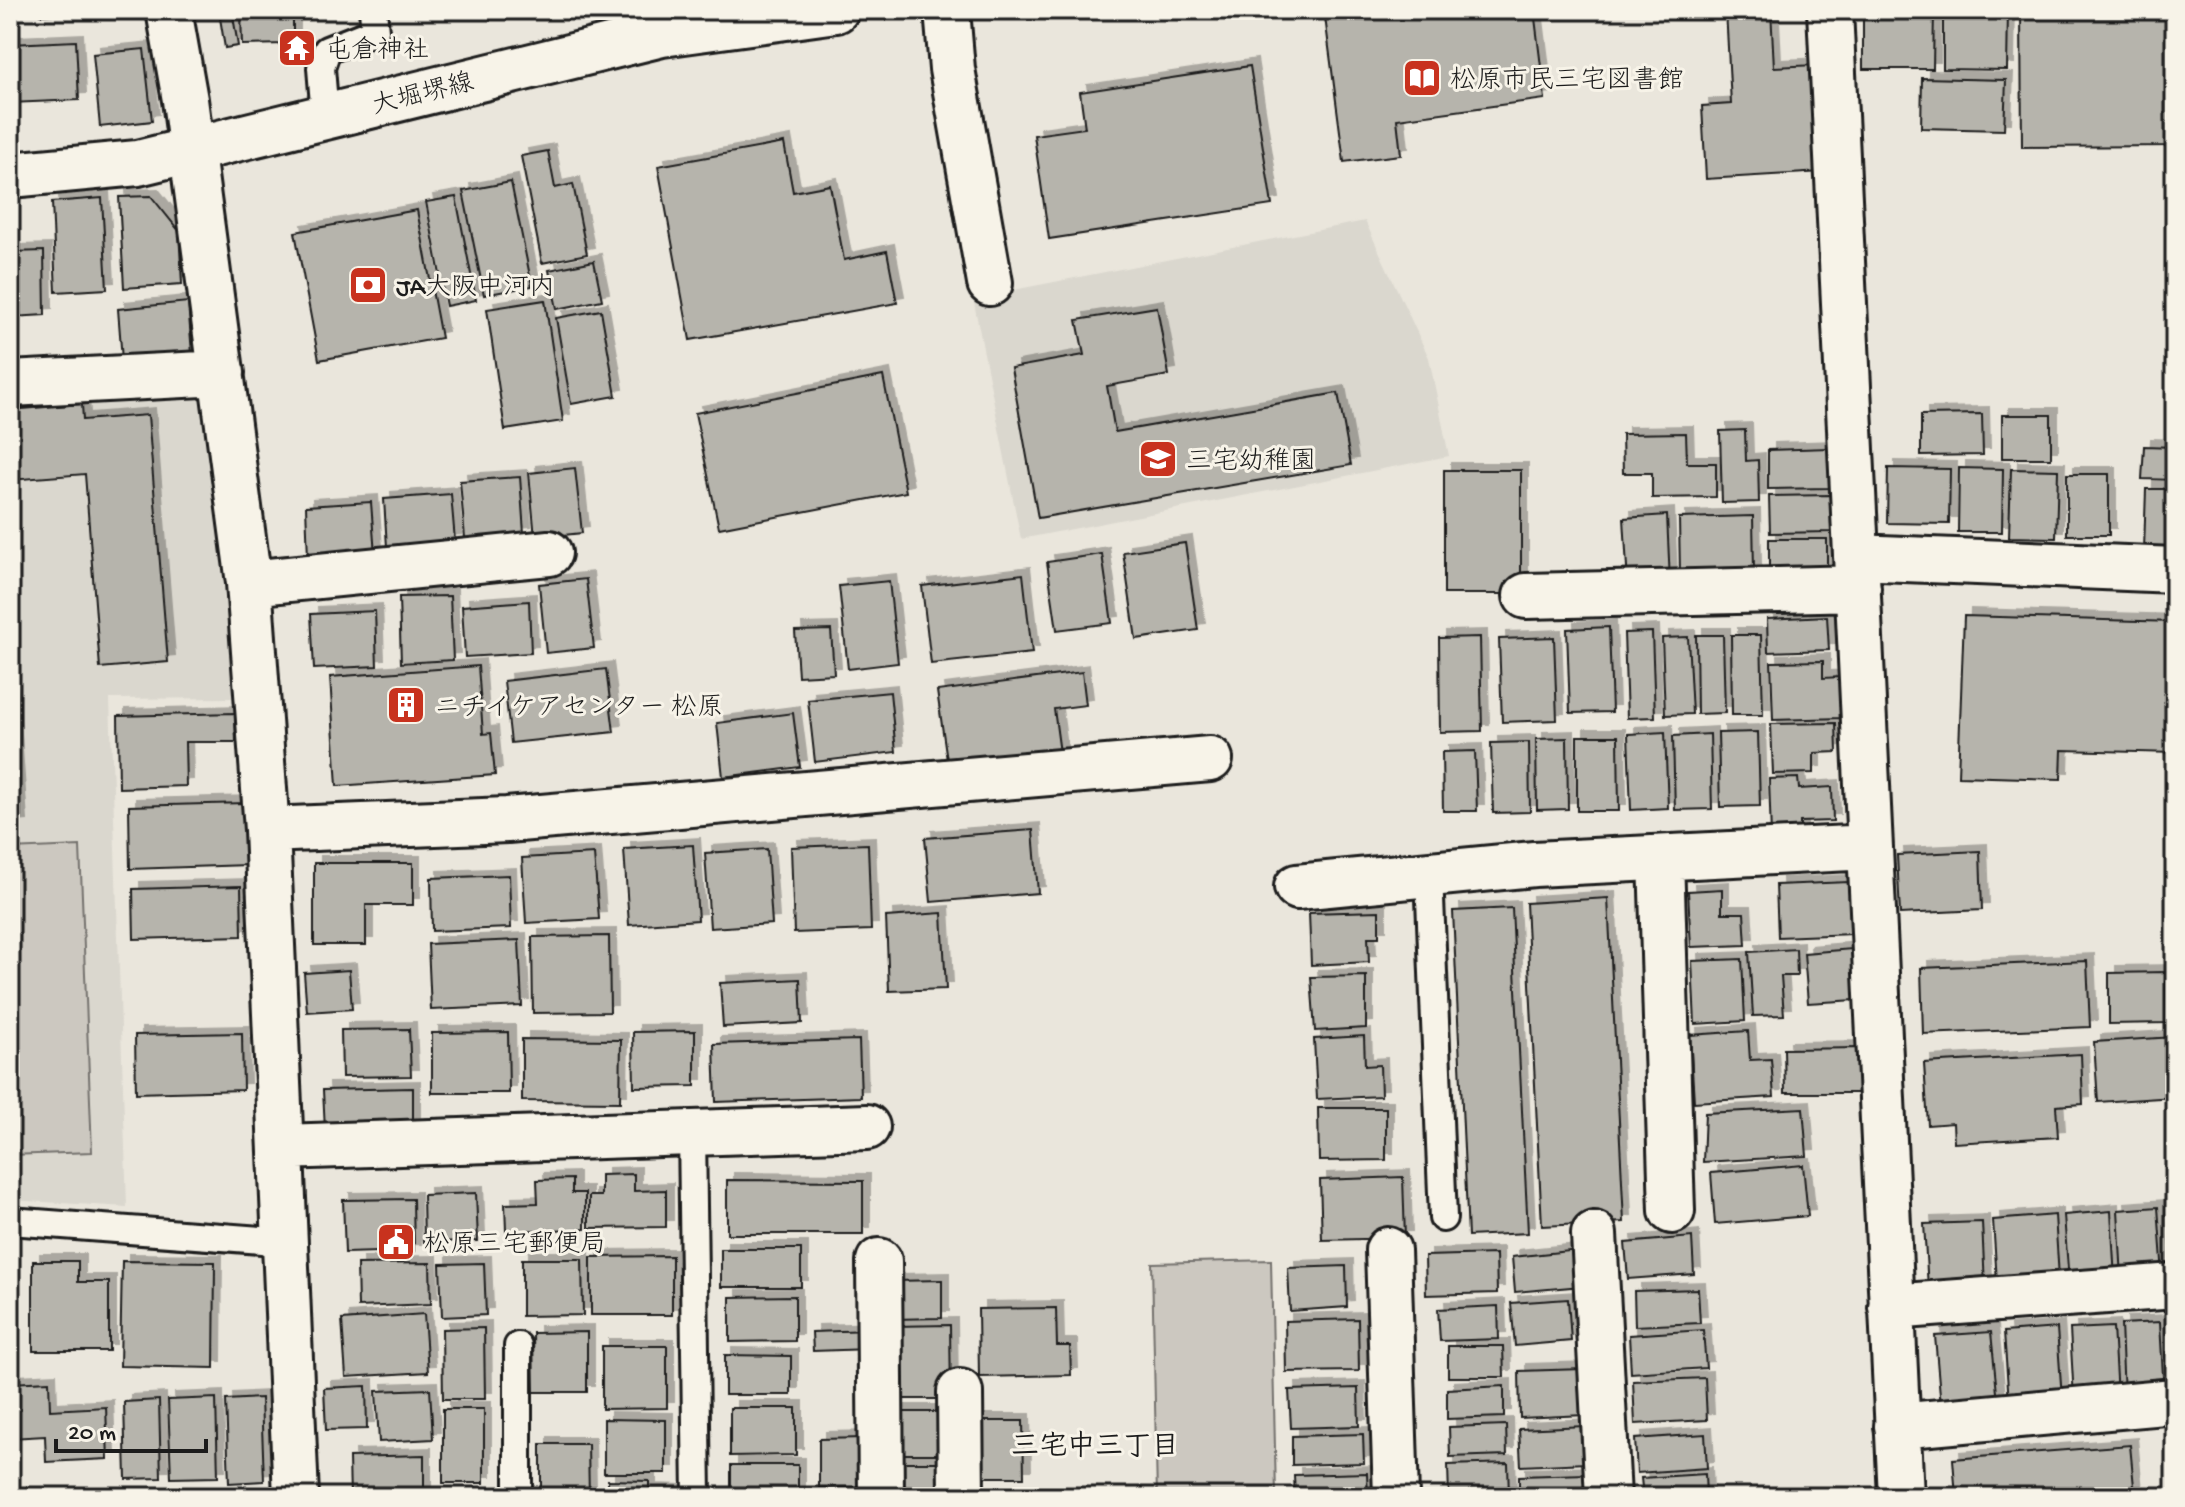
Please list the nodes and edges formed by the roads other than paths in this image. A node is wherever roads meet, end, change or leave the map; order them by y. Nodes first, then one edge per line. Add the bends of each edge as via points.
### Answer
1 (169, 10) edge
2 (373, 10) edge
3 (836, 10) edge
4 (947, 10) edge
5 (1830, 10) edge
6 (325, 116) junction
7 (190, 150) junction
8 (10, 175) edge
9 (990, 283) dead end
10 (222, 373) junction
11 (10, 384) edge
12 (549, 553) dead end
13 (2175, 570) edge
14 (1857, 572) junction
15 (249, 583) junction
16 (1526, 596) dead end
17 (1210, 759) dead end
18 (267, 830) junction
19 (1870, 847) junction
20 (1661, 858) junction
21 (1429, 874) junction
22 (1297, 887) dead end
23 (867, 1127) dead end
24 (692, 1132) junction
25 (282, 1147) junction
26 (1672, 1211) dead end
27 (1443, 1218) dead end
28 (10, 1221) edge
29 (1594, 1234) dead end
30 (287, 1242) junction
31 (1388, 1250) dead end
32 (879, 1261) dead end
33 (2175, 1286) edge
34 (1891, 1307) junction
35 (518, 1346) dead end
36 (960, 1392) dead end
37 (2175, 1401) edge
38 (1897, 1426) junction
39 (296, 1497) edge
40 (518, 1497) edge
41 (697, 1497) edge
42 (881, 1497) edge
43 (961, 1497) edge
44 (1396, 1497) edge
45 (1608, 1497) edge
46 (1901, 1497) edge

1 - 7 street
2 - 6 lane via 375,31 327,50 321,68
3 - 6 street, 大堀堺線 via 662,34
4 - 9 street via 952,69
5 - 14 street
6 - 7 street, 大堀堺線
7 - 8 street, 大堀堺線 via 138,163
7 - 10 street
10 - 11 street
10 - 15 street
12 - 15 street
13 - 14 street
14 - 16 street
14 - 19 street
15 - 18 street
17 - 18 street via 507,820
18 - 25 street
19 - 20 street
19 - 34 street
20 - 21 street
20 - 26 street
21 - 22 street
21 - 27 lane
23 - 24 street
24 - 25 street
24 - 41 lane
25 - 30 street
28 - 30 lane
29 - 45 street
30 - 39 street
31 - 44 street
32 - 42 street
33 - 34 street
34 - 38 street
35 - 40 lane
36 - 43 street
37 - 38 street
38 - 46 street

